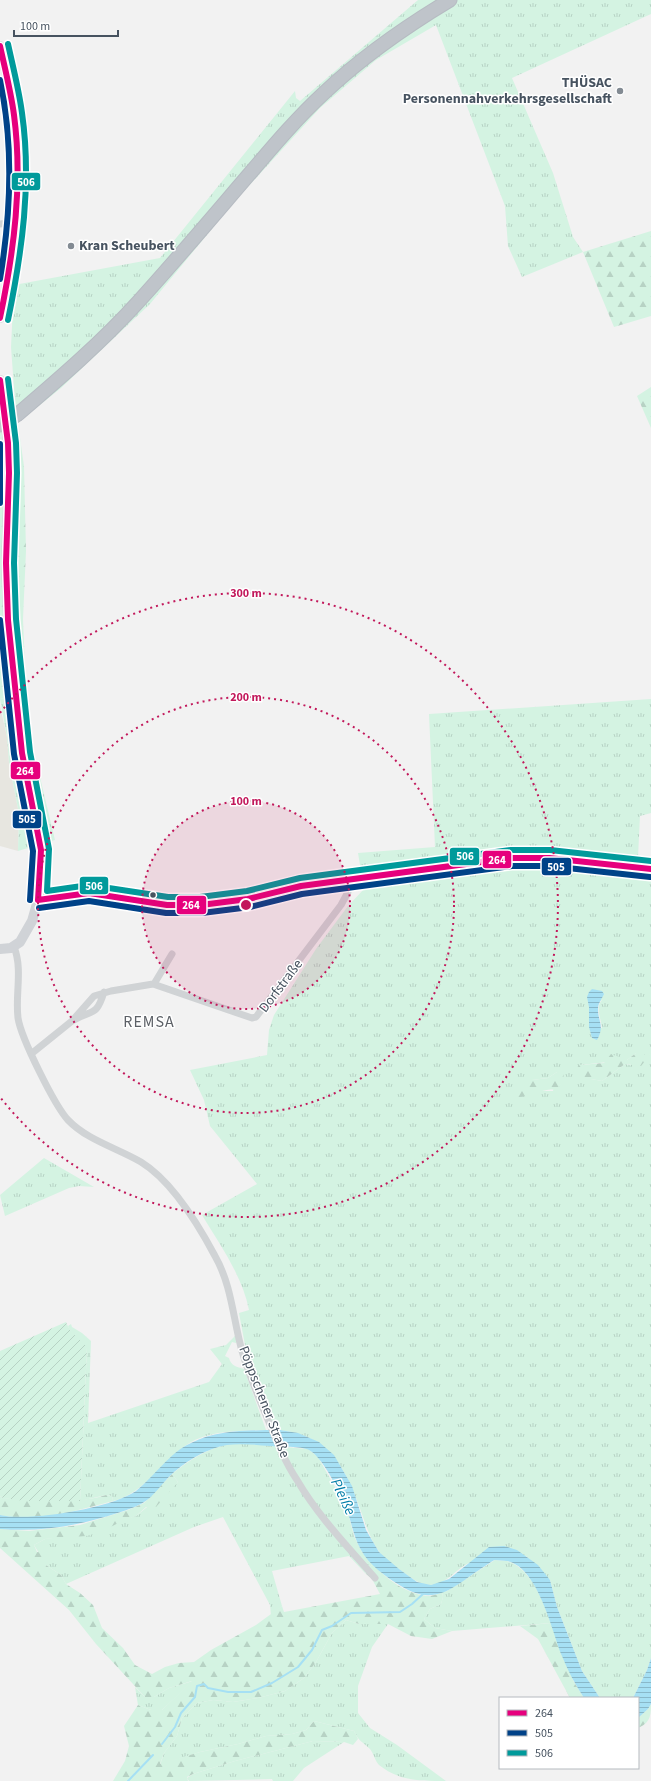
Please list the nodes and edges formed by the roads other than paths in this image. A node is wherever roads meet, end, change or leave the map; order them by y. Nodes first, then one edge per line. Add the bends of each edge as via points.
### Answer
1 (450, 0) edge
2 (0, 46) edge
3 (16, 222) junction
4 (0, 224) edge
5 (0, 318) edge
6 (0, 380) edge
7 (0, 426) edge
8 (651, 869) edge
9 (350, 880) junction
10 (38, 900) junction
11 (14, 947) junction
12 (0, 949) edge
13 (172, 954) dead end
14 (154, 984) junction
15 (104, 992) junction
16 (72, 1021) junction
17 (31, 1054) junction
18 (375, 1578) dead end

1 - 7 highway, bridge via 413,22 324,93 288,129 120,321 78,363
2 - 3 street via 17,128 19,166
3 - 4 street
3 - 5 street via 11,270
6 - 10 street via 10,473 6,563 8,620 22,753 41,850
8 - 9 street via 549,858 511,858
9 - 10 street via 301,886 248,899 201,905 168,905 88,894
9 - 14 street, Dorfstraße via 348,892 341,905 256,1017 245,1016
10 - 11 street via 32,921 20,942
11 - 12 street
11 - 17 street, Pöppschener Straße via 18,960 18,1019
13 - 14 street
14 - 15 street, Dorfstraße
15 - 16 street, Dorfstraße via 94,996
15 - 16 street, Dorfstraße via 96,1010
16 - 17 street, Dorfstraße
17 - 18 street, Pöppschener Straße via 68,1120 81,1131 151,1168 192,1217 216,1258 228,1285 242,1351 283,1456 322,1516

